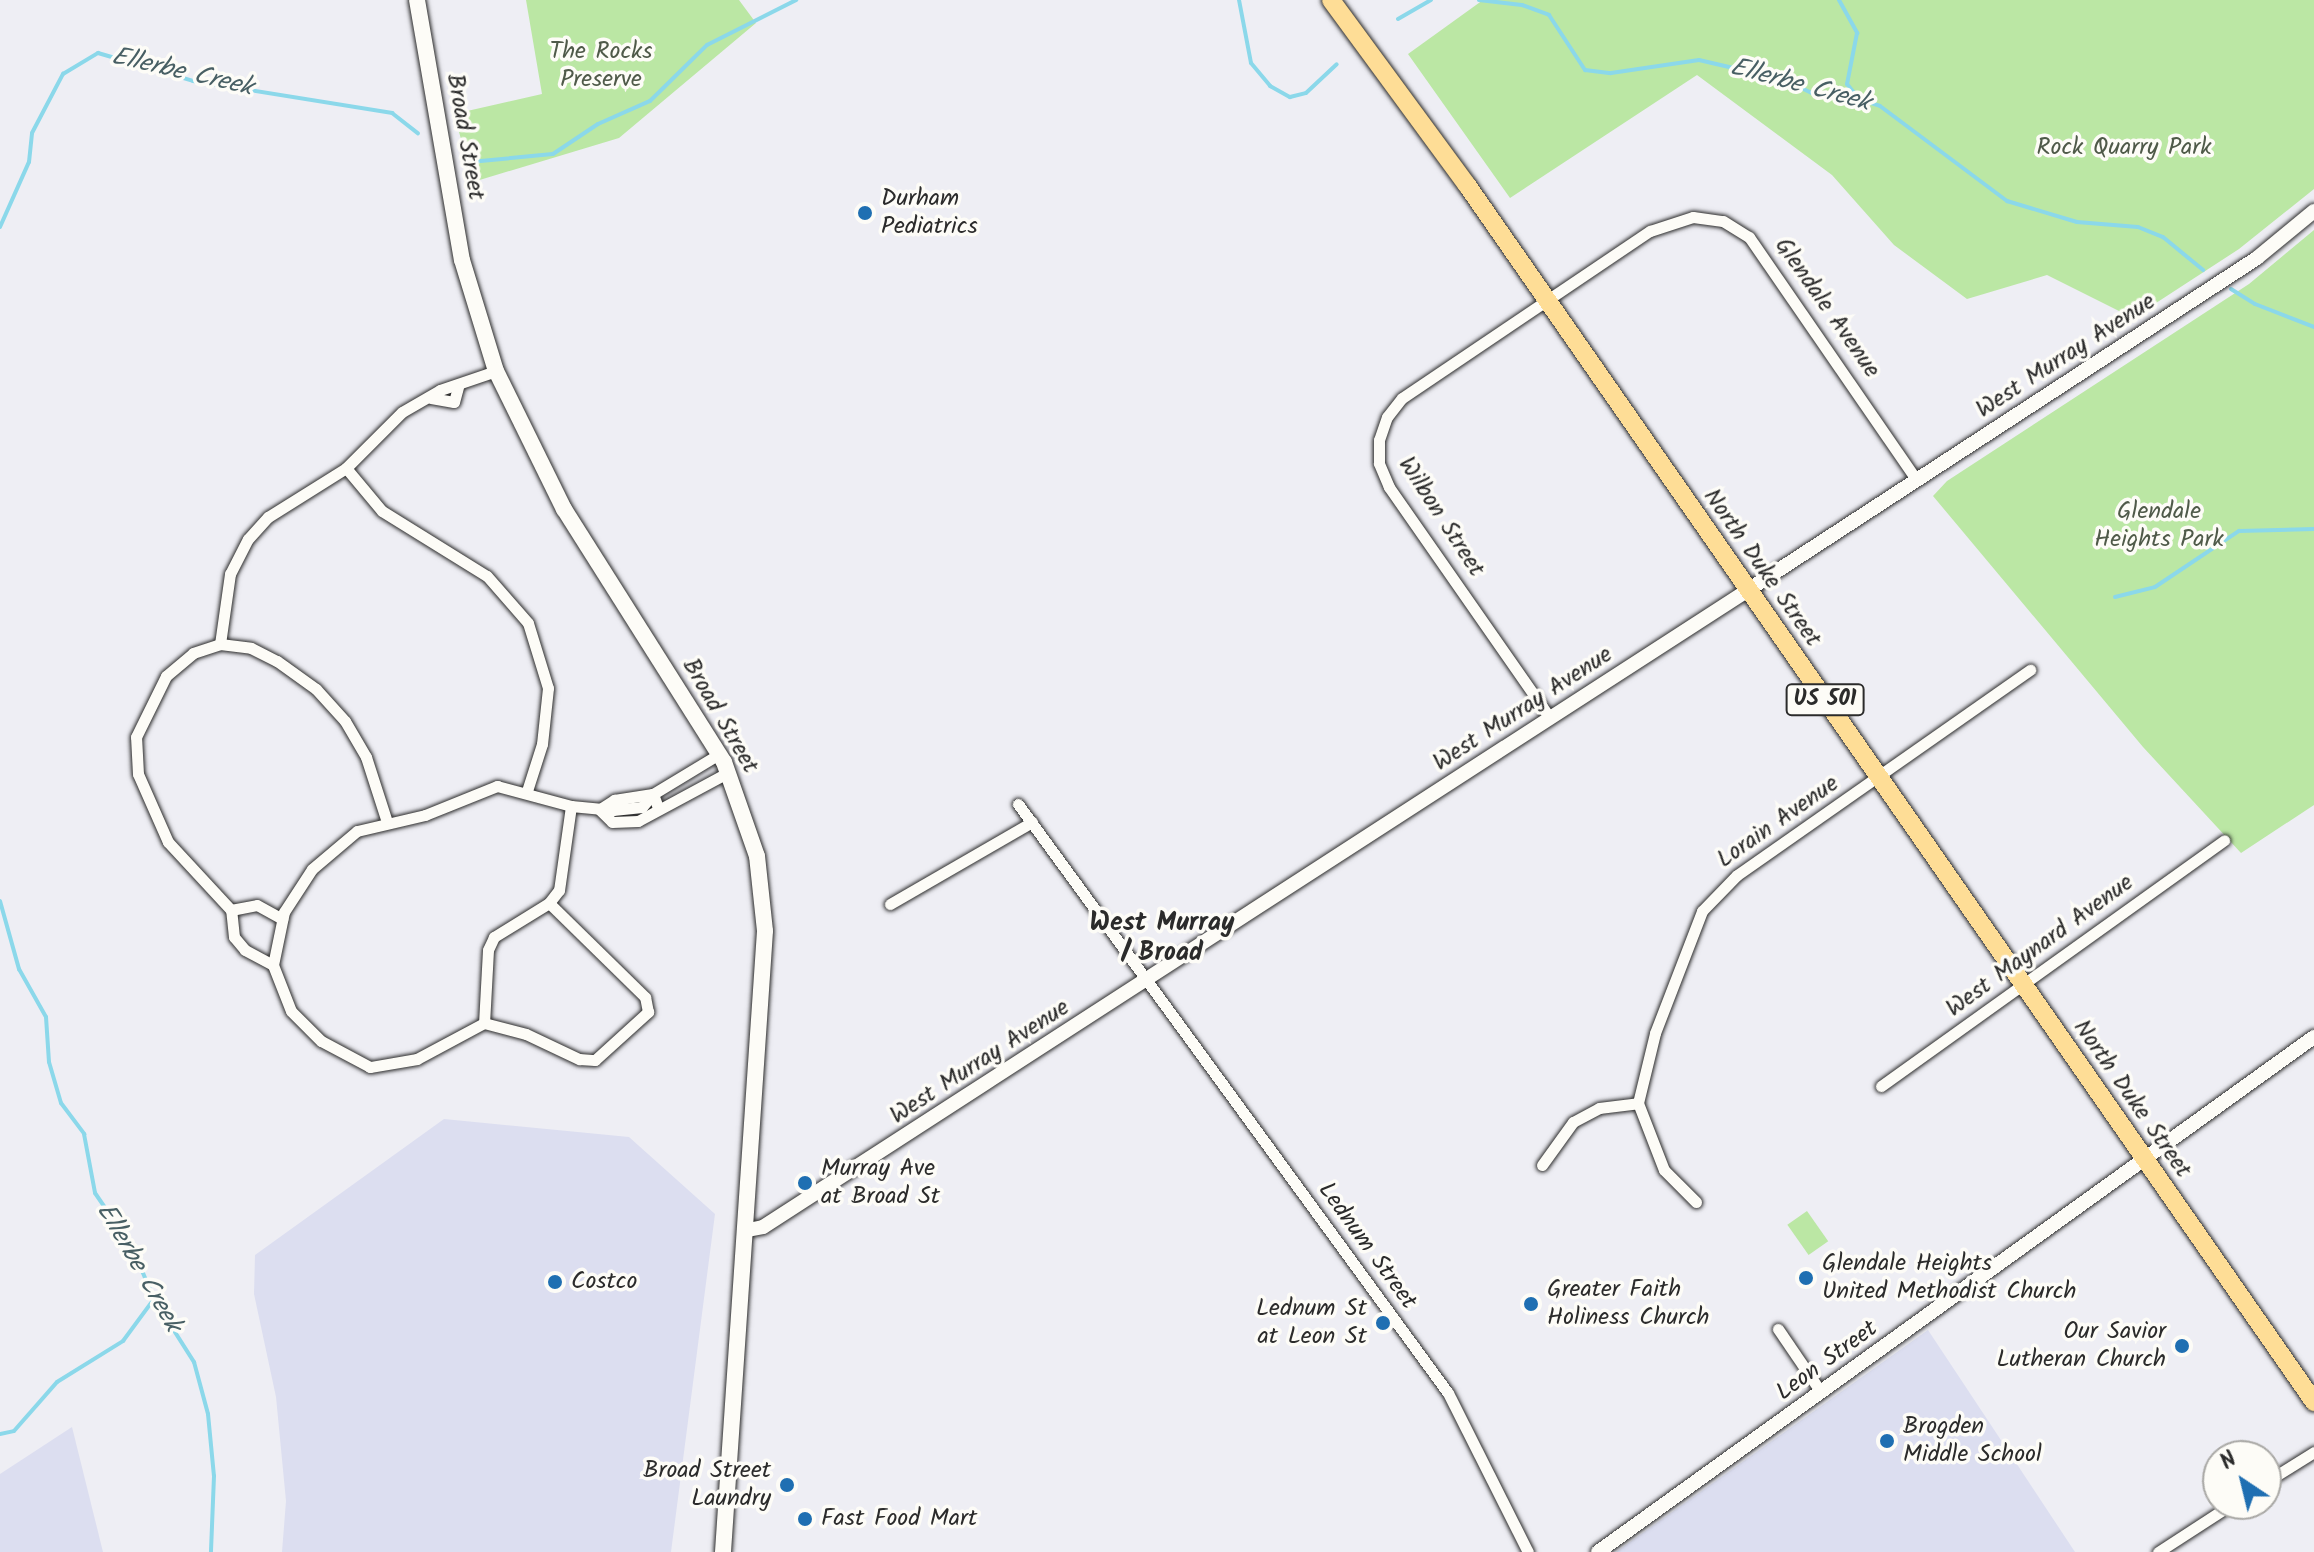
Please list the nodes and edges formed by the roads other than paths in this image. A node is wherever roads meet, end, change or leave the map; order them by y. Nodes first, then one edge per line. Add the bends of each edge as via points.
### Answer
1 (417, 0) edge
2 (1331, 0) edge
3 (2314, 211) edge
4 (1546, 301) junction
5 (496, 371) junction
6 (346, 468) junction
7 (1916, 479) junction
8 (1748, 590) junction
9 (220, 644) junction
10 (2030, 670) dead end
11 (1550, 718) junction
12 (719, 754) junction
13 (729, 772) junction
14 (1880, 779) junction
15 (527, 791) junction
16 (653, 794) junction
17 (1018, 804) dead end
18 (571, 806) junction
19 (636, 808) junction
20 (658, 808) junction
21 (599, 809) junction
22 (638, 821) junction
23 (387, 822) junction
24 (1032, 822) junction
25 (2224, 840) dead end
26 (549, 903) junction
27 (890, 904) dead end
28 (231, 910) junction
29 (282, 919) junction
30 (273, 965) junction
31 (1147, 981) junction
32 (2022, 986) junction
33 (484, 1023) junction
34 (2314, 1037) edge
35 (1881, 1086) dead end
36 (1638, 1103) junction
37 (2147, 1160) junction
38 (1542, 1165) dead end
39 (1696, 1202) dead end
40 (748, 1230) junction
41 (1778, 1329) dead end
42 (1821, 1392) junction
43 (2314, 1402) edge
44 (2314, 1452) edge
45 (2282, 1472) edge
46 (2207, 1520) edge
47 (723, 1552) edge
48 (1528, 1552) edge
49 (1598, 1552) edge
50 (2158, 1552) edge

1 - 5 main road, Broad Street via 469,286
2 - 4 highway, North Duke Street / US 501
3 - 7 street, West Murray Avenue via 2257,258
4 - 7 street, Glendale Avenue via 1669,222 1693,217 1723,221 1765,254
4 - 8 highway, North Duke Street / US 501
4 - 11 street, Wilbon Street via 1402,398 1387,417 1378,449 1389,487
5 - 6 street via 440,390 393,418
5 - 12 main road, Broad Street via 564,509
6 - 9 street via 279,508 248,539 230,574
6 - 15 street via 382,511 487,576 528,623 548,688 542,744
7 - 8 street, West Murray Avenue
8 - 11 street, West Murray Avenue
8 - 14 highway, North Duke Street / US 501
9 - 23 street via 263,653 336,710 366,757
9 - 28 street via 193,653 166,676 139,729 135,749 138,774 168,842
10 - 14 street, Lorain Avenue
11 - 31 street, West Murray Avenue
12 - 13 main road, Broad Street
12 - 16 street
13 - 20 street
13 - 40 main road, Broad Street via 754,840 764,907
14 - 32 highway, North Duke Street / US 501
14 - 36 street, Lorain Avenue via 1710,899 1695,925 1655,1033
15 - 18 street
15 - 23 street via 487,787 440,811
16 - 19 street
16 - 20 street
16 - 21 street via 614,800
17 - 24 street, Lednum Street
18 - 21 street
18 - 26 street via 563,880
19 - 21 street
19 - 22 street
20 - 22 street
21 - 22 street via 612,822
23 - 29 street via 357,831 324,856
24 - 27 street
24 - 31 street, Lednum Street
25 - 32 street, West Maynard Avenue
26 - 33 street via 494,937 485,967
26 - 33 street via 607,955 645,997 648,1012 595,1060 579,1059 514,1029
28 - 29 street via 257,905
28 - 30 street via 234,937 245,950
29 - 30 street
30 - 33 street via 282,995 300,1022 341,1055 370,1067 417,1059
31 - 40 street, West Murray Avenue via 763,1227
31 - 48 street, Lednum Street via 1448,1393
32 - 35 street, West Maynard Avenue
32 - 37 highway, North Duke Street / US 501
34 - 37 street, Leon Street
36 - 38 street via 1599,1108 1573,1122
36 - 39 street via 1664,1170
37 - 42 street, Leon Street
37 - 43 highway, North Duke Street / US 501
40 - 47 main road, Broad Street
41 - 42 street
42 - 49 street, Leon Street
44 - 45 street
46 - 50 street

